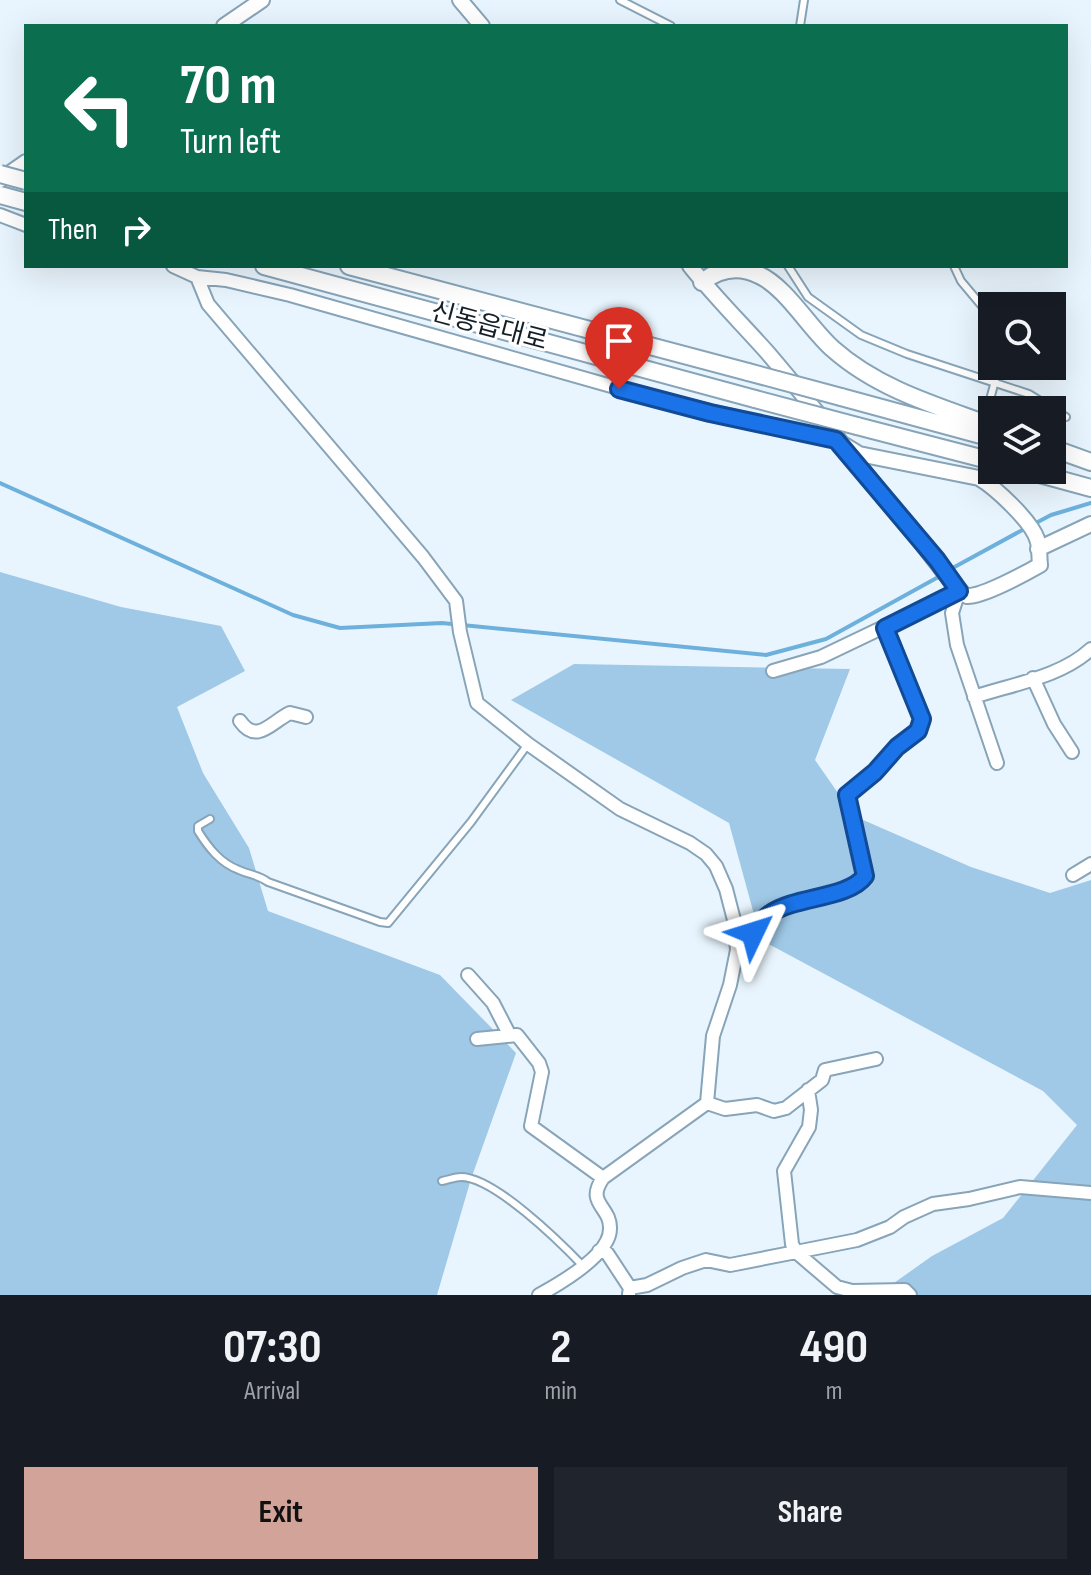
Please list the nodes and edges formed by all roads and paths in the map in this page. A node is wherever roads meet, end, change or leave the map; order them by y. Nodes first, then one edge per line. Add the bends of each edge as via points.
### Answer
1 (262, 0) edge
2 (460, 0) edge
3 (620, 0) edge
4 (804, 0) edge
5 (227, 24) edge
6 (480, 24) edge
7 (667, 24) edge
8 (800, 24) edge
9 (24, 163) edge
10 (0, 177) edge
11 (24, 181) edge
12 (0, 195) edge
13 (24, 201) edge
14 (0, 215) edge
15 (24, 224) edge
16 (177, 268) edge
17 (271, 268) edge
18 (357, 268) edge
19 (692, 268) edge
20 (789, 268) edge
21 (955, 268) edge
22 (197, 277) junction
23 (702, 282) junction
24 (978, 301) edge
25 (995, 381) junction
26 (991, 396) edge
27 (1032, 396) edge
28 (978, 421) edge
29 (978, 434) edge
30 (836, 440) junction
31 (1066, 455) edge
32 (1091, 463) edge
33 (978, 466) edge
34 (978, 467) edge
35 (995, 484) edge
36 (1091, 524) edge
37 (1038, 543) junction
38 (957, 588) junction
39 (885, 628) junction
40 (1091, 649) edge
41 (773, 671) dead end
42 (1033, 678) junction
43 (974, 697) junction
44 (306, 717) dead end
45 (240, 721) dead end
46 (528, 744) junction
47 (1072, 752) dead end
48 (997, 763) dead end
49 (210, 819) dead end
50 (1091, 864) edge
51 (1073, 875) dead end
52 (737, 950) junction
53 (468, 975) dead end
54 (509, 1034) junction
55 (477, 1039) dead end
56 (876, 1059) dead end
57 (808, 1090) junction
58 (707, 1103) junction
59 (603, 1178) junction
60 (442, 1181) dead end
61 (1091, 1193) edge
62 (599, 1251) junction
63 (796, 1252) junction
64 (583, 1266) junction
65 (629, 1291) edge
66 (539, 1295) edge
67 (910, 1295) edge

1 - 5 street
2 - 6 street
3 - 7 lane
4 - 8 lane
9 - 10 street
10 - 11 main road, bridge
12 - 13 main road
14 - 15 street
16 - 22 street
17 - 33 main road, 신동읍대로, bridge via 857,426
18 - 29 main road, 신동읍대로, bridge
19 - 23 street
20 - 25 lane via 808,297 861,335
21 - 24 lane
22 - 30 street via 290,295 650,397
22 - 46 street via 208,304 456,601 477,703
23 - 28 main road via 725,269 762,276 855,367 893,389
23 - 30 street
25 - 26 lane
25 - 27 lane
30 - 34 street via 859,454
30 - 38 street
31 - 32 main road
35 - 37 street
36 - 37 street
37 - 38 street via 1040,565 1031,570 971,595
38 - 39 street
38 - 43 street via 953,625
39 - 41 street via 821,657
39 - 52 street via 922,719 918,731 847,795 865,876 843,890 800,900 768,915
40 - 42 street
42 - 43 street
42 - 47 street
43 - 48 street
44 - 45 street via 290,713 253,732
46 - 49 lane via 388,923 235,869 216,856 198,831
46 - 52 street via 620,809 706,854 726,889
50 - 51 street
52 - 58 street via 713,1036
53 - 54 street via 493,1003
54 - 55 street
54 - 59 street via 517,1035 542,1072 531,1126
56 - 57 street via 825,1070 822,1080
57 - 58 street via 774,1111
57 - 63 street via 809,1127 784,1171
58 - 59 street
59 - 62 street via 596,1196 610,1229
60 - 64 lane via 463,1177 488,1187 553,1235
61 - 63 street via 1020,1187 933,1204 857,1240
62 - 64 street
62 - 65 street via 607,1253
63 - 65 street via 730,1265 706,1260
63 - 67 street via 837,1287 905,1290
64 - 66 street

